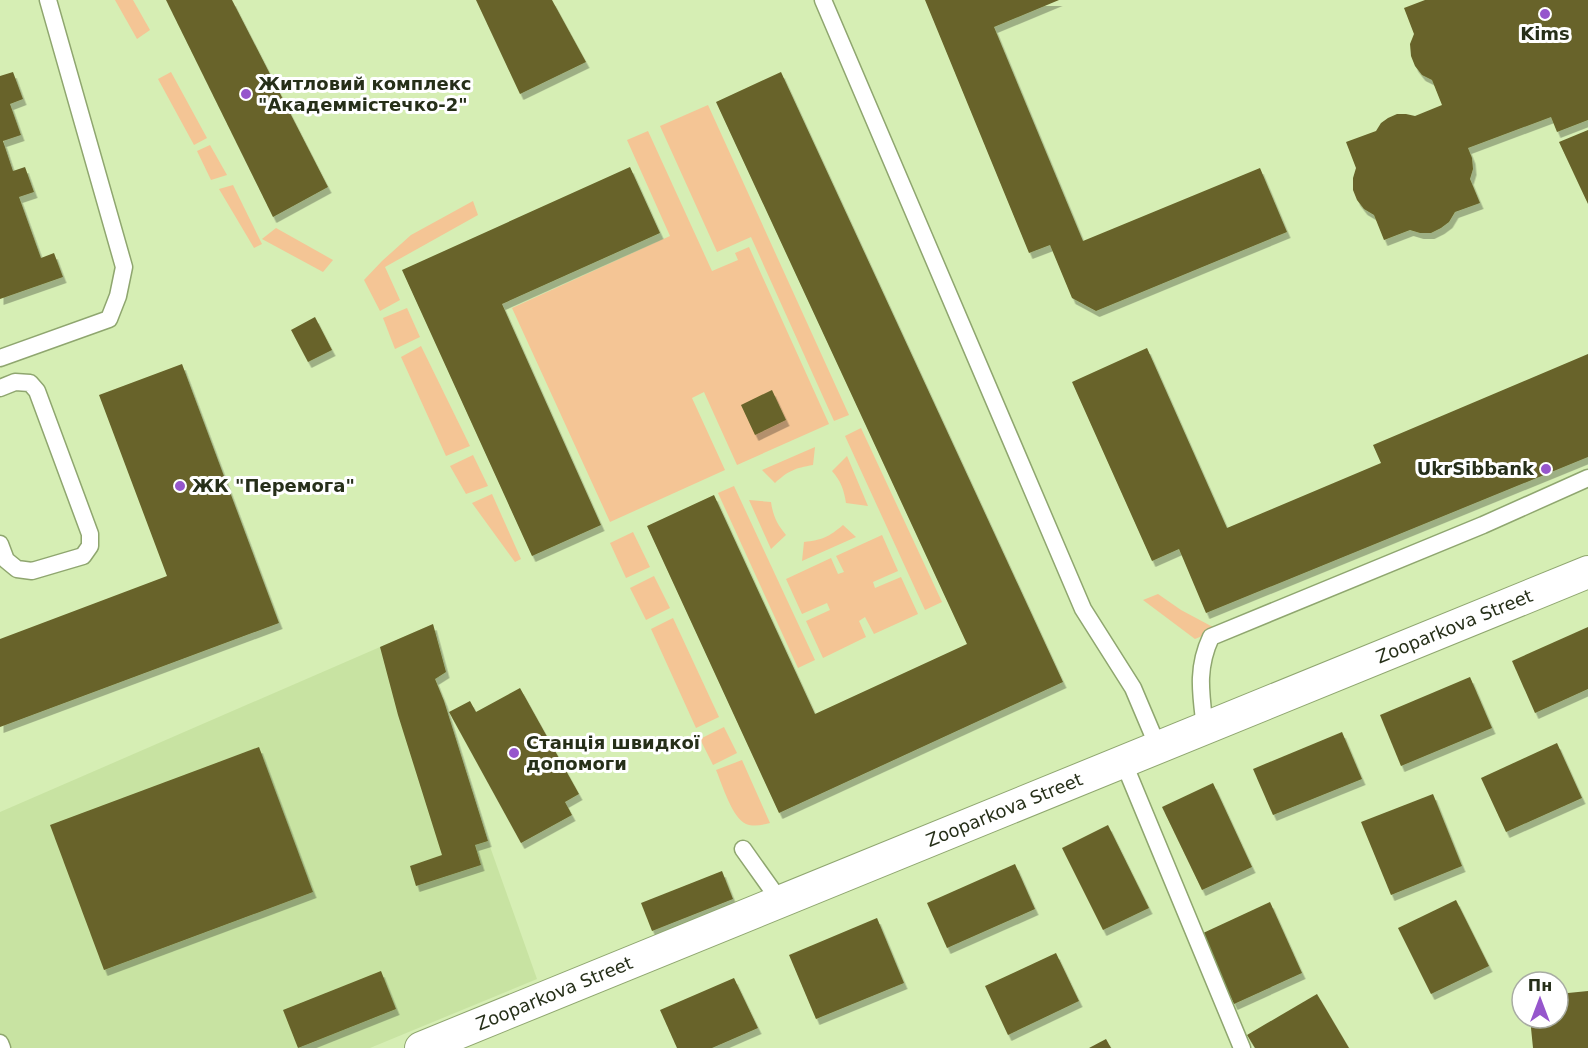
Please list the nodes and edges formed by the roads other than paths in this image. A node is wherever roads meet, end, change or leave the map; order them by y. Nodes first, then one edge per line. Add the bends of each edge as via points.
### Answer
1 (48, 0) edge
2 (824, 0) edge
3 (0, 358) edge
4 (0, 388) edge
5 (1588, 478) edge
6 (0, 544) edge
7 (1588, 572) edge
8 (1205, 728) junction
9 (1158, 747) junction
10 (1123, 761) junction
11 (743, 849) dead end
12 (780, 901) junction
13 (0, 1044) edge
14 (2, 1048) edge
15 (421, 1048) edge
16 (1242, 1048) edge

1 - 3 lane via 124,267 109,319
2 - 9 lane via 1083,609 1133,688
4 - 6 lane via 15,382 30,383 37,390 90,534 90,546 83,556 32,571 17,569 6,560
5 - 8 lane via 1211,637 1204,651 1200,680
7 - 8 street, Zooparkova Street
8 - 9 street, Zooparkova Street
9 - 10 street, Zooparkova Street
10 - 12 street, Zooparkova Street
10 - 16 lane
11 - 12 lane
12 - 15 street, Zooparkova Street
13 - 14 lane

